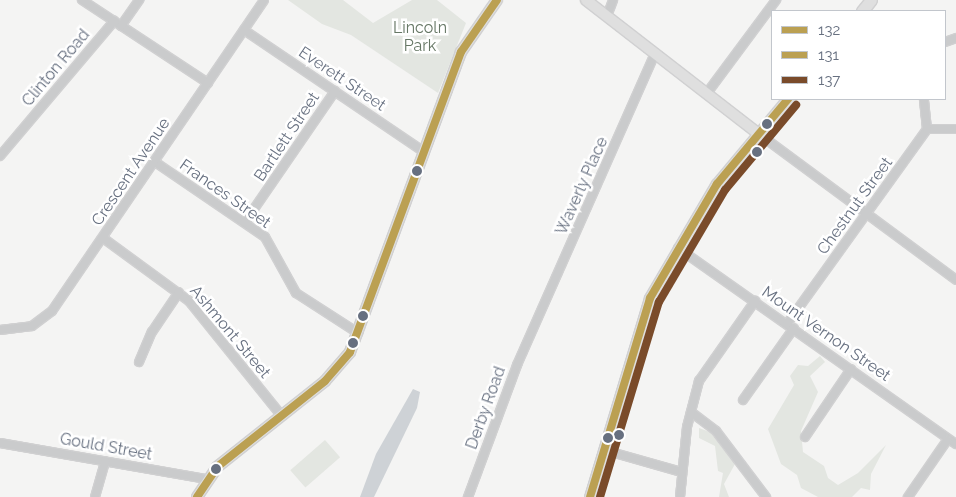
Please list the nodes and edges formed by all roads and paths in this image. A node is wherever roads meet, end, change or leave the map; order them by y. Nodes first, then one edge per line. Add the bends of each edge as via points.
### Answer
1 (82, 0) edge
2 (139, 0) edge
3 (264, 0) edge
4 (497, 0) edge
5 (586, 0) edge
6 (613, 0) edge
7 (776, 0) edge
8 (871, 0) edge
9 (863, 10) edge
10 (607, 16) junction
11 (114, 21) junction
12 (121, 26) junction
13 (244, 30) junction
14 (655, 53) junction
15 (208, 83) junction
16 (335, 91) junction
17 (707, 93) junction
18 (787, 100) edge
19 (924, 100) edge
20 (927, 129) junction
21 (956, 129) edge
22 (759, 134) junction
23 (424, 152) junction
24 (0, 156) edge
25 (155, 162) junction
26 (865, 216) junction
27 (245, 222) junction
28 (103, 238) junction
29 (678, 248) junction
30 (956, 280) edge
31 (179, 292) junction
32 (755, 301) junction
33 (790, 326) junction
34 (533, 329) joint
35 (0, 330) edge
36 (358, 333) junction
37 (139, 362) dead end
38 (851, 369) junction
39 (743, 400) dead end
40 (690, 412) junction
41 (281, 415) junction
42 (805, 437) dead end
43 (948, 439) junction
44 (0, 443) edge
45 (956, 444) edge
46 (604, 450) junction
47 (105, 461) junction
48 (682, 472) junction
49 (207, 479) junction
50 (95, 497) edge
51 (197, 497) edge
52 (468, 497) edge
53 (590, 497) edge
54 (680, 497) edge
55 (766, 497) edge
56 (908, 497) edge

1 - 11 street
2 - 12 street
3 - 13 street, Crescent Avenue
4 - 23 main road via 465,44
5 - 10 main road
6 - 10 street
7 - 17 street
8 - 9 main road
10 - 14 main road
11 - 12 street
11 - 24 street, Clinton Road
12 - 15 street
13 - 15 street, Crescent Avenue
13 - 16 street, Everett Street
14 - 17 main road
14 - 34 street, Waverly Place
15 - 25 street, Crescent Avenue
16 - 23 street, Everett Street
16 - 27 street, Bartlett Street
17 - 22 main road
18 - 22 main road
19 - 20 street
20 - 21 street
20 - 26 street, Chestnut Street
22 - 26 street
22 - 29 main road via 717,184
23 - 36 main road
25 - 27 street, Frances Street
25 - 28 street, Crescent Avenue
26 - 30 street
26 - 33 street, Chestnut Street
27 - 36 street, Frances Street via 272,244 298,294
28 - 31 street, Ashmont Street
28 - 35 street, Crescent Avenue via 49,315 32,326
29 - 32 street, Mount Vernon Street
29 - 46 main road via 648,302
31 - 37 street via 152,332
31 - 41 street, Ashmont Street
32 - 33 street, Mount Vernon Street
32 - 40 street via 700,379
33 - 38 street, Mount Vernon Street
33 - 39 street, Chestnut Street
34 - 52 street, Derby Road
36 - 41 main road via 338,368
38 - 42 street
38 - 43 street, Mount Vernon Street
40 - 48 street
40 - 55 street via 716,431
41 - 49 main road
43 - 45 street, Mount Vernon Street
43 - 56 street
44 - 47 street, Gould Street
46 - 48 street
46 - 53 main road
47 - 49 street, Gould Street
47 - 50 street
48 - 54 street
49 - 51 main road

